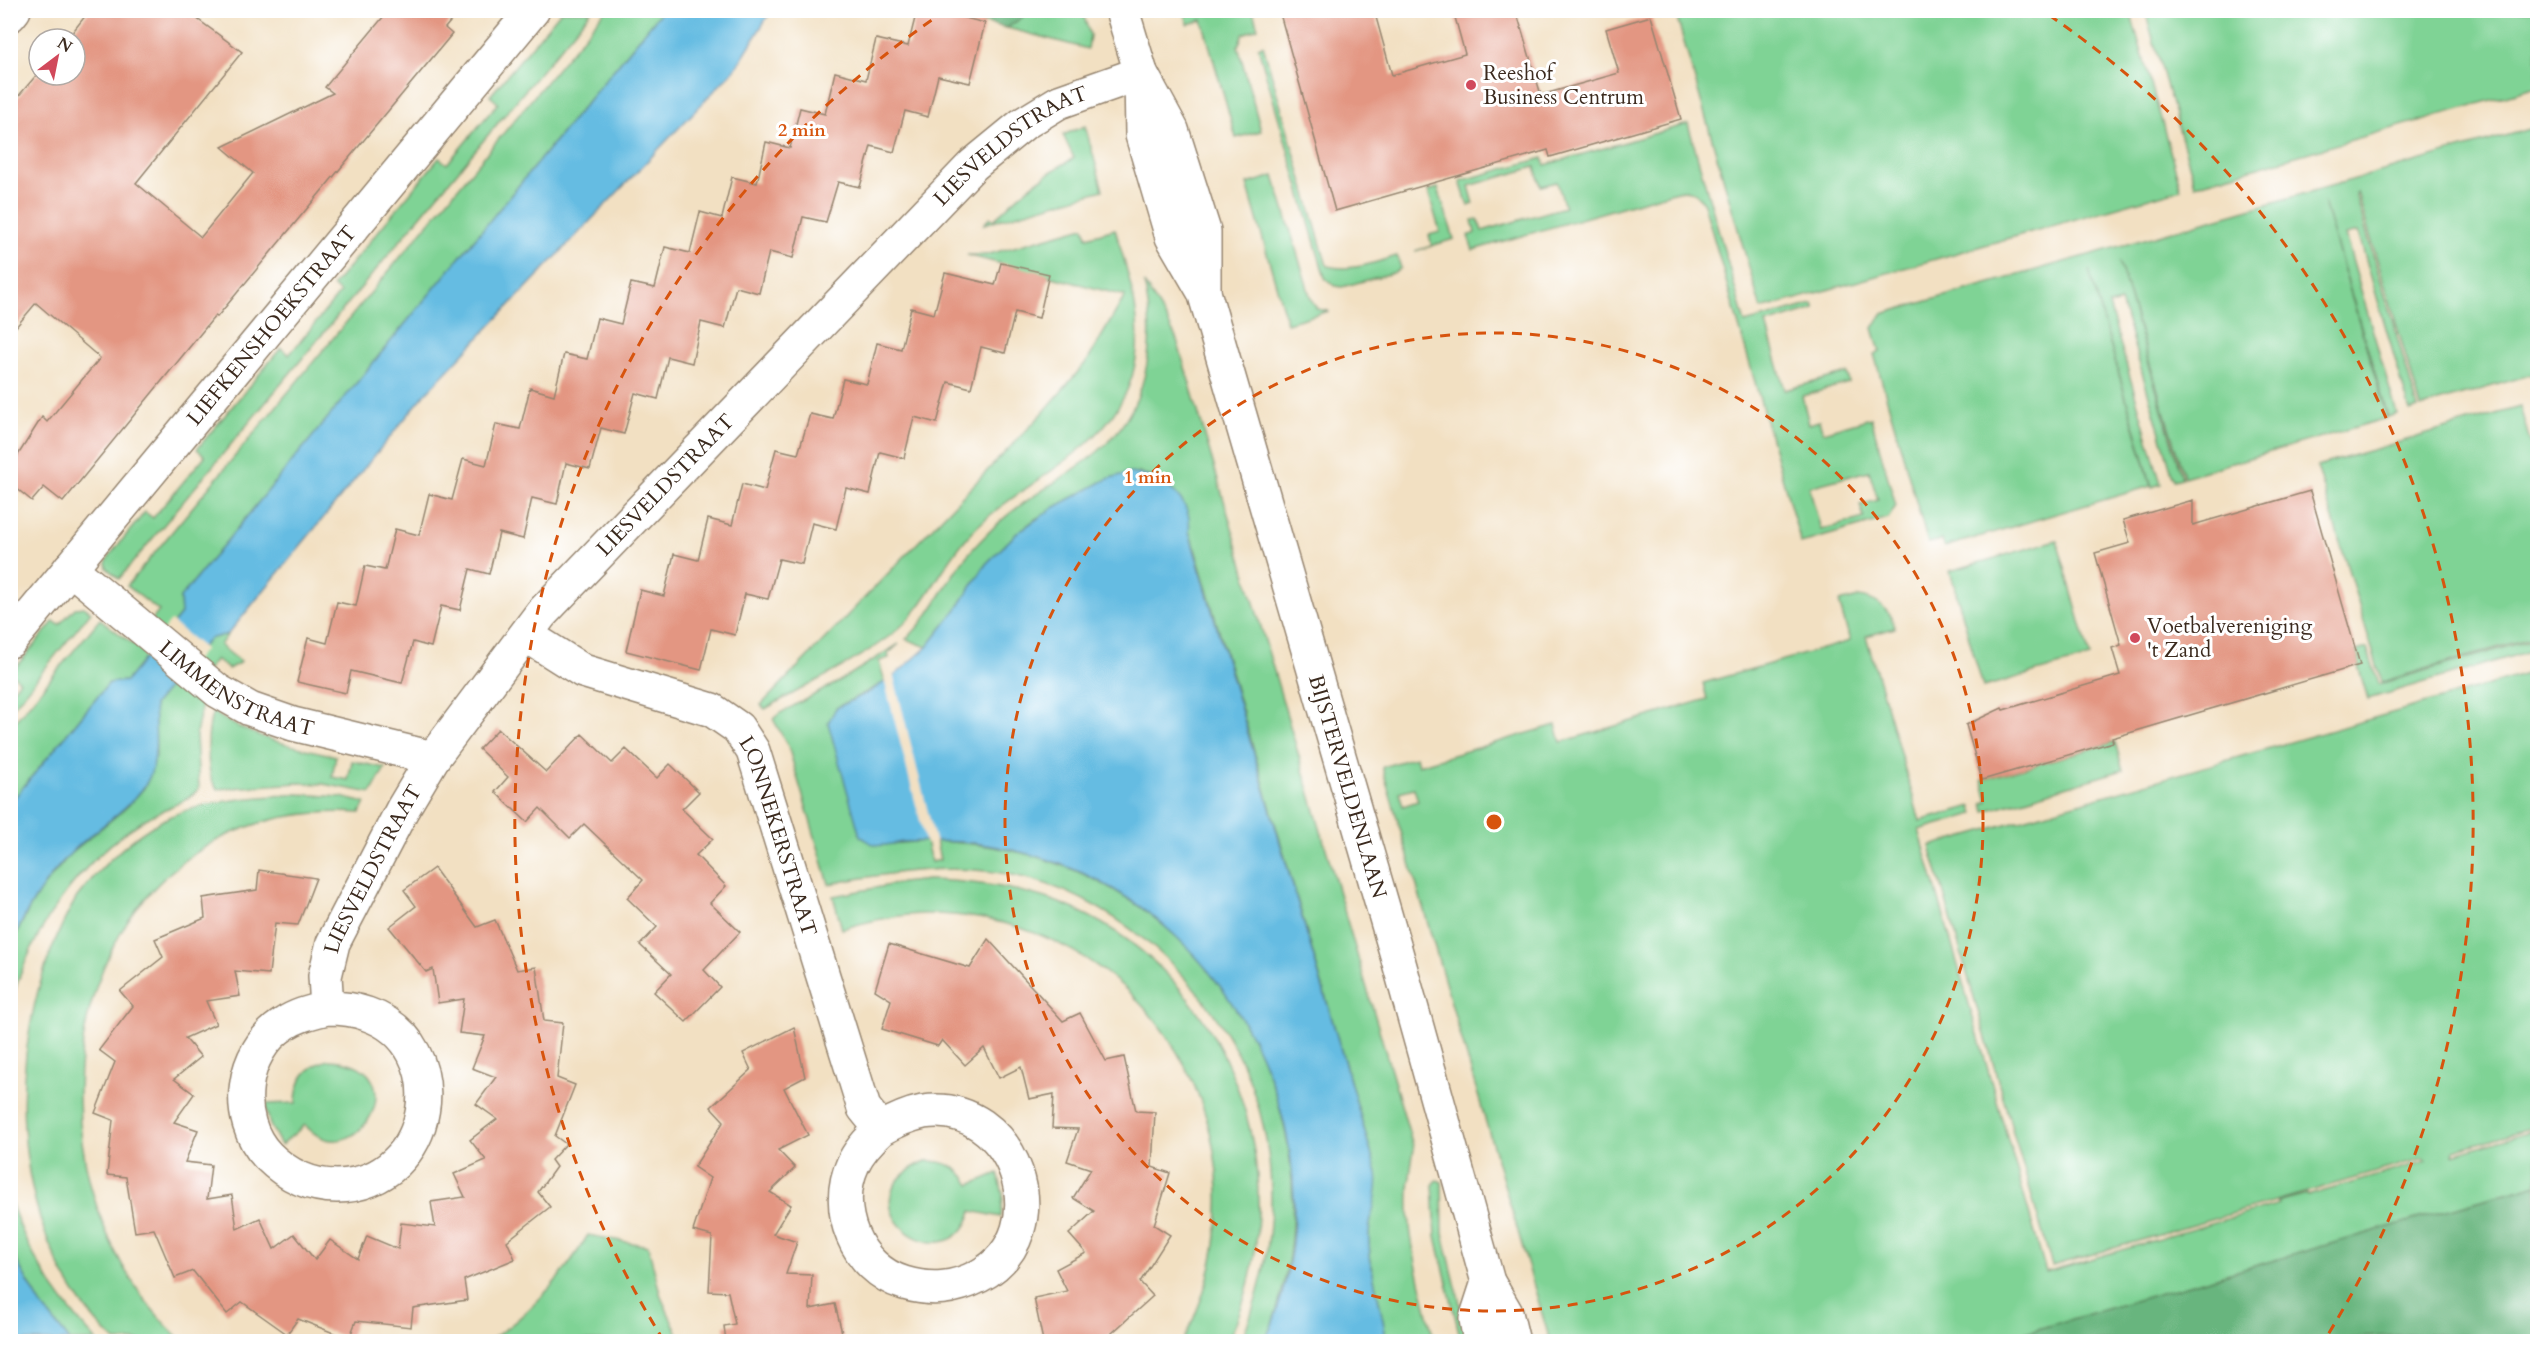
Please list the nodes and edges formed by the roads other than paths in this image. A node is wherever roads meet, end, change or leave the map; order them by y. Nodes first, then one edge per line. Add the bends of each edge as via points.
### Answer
1 (14, 10) edge
2 (533, 10) edge
3 (1122, 10) edge
4 (10, 15) edge
5 (1141, 73) junction
6 (70, 568) junction
7 (526, 635) junction
8 (10, 641) edge
9 (433, 758) junction
10 (327, 1008) junction
11 (881, 1129) junction
12 (1488, 1282) junction
13 (1480, 1341) edge
14 (1514, 1341) edge

1 - 4 street
2 - 6 street, LIEFKENSHOEKSTRAAT
3 - 5 street, BIJSTERVELDENLAAN
5 - 7 street, LIESVELDSTRAAT via 1059,102 994,145 541,614
5 - 12 street, BIJSTERVELDENLAAN via 1142,135 1172,237 1204,292
6 - 8 street, LIEFKENSHOEKSTRAAT
6 - 9 street, LIMMENSTRAAT via 206,682 250,709 293,724
7 - 9 street, LIESVELDSTRAAT
7 - 11 street, LONNEKERSTRAAT via 583,671 712,710 738,728 753,751 864,1108
9 - 10 street, LIESVELDSTRAAT via 333,944 325,976
10 - 10 street via 283,1024 266,1040 253,1061 246,1107 257,1140 280,1167 301,1180 325,1186 350,1185 374,1178 395,1164 411,1145 421,1122 425,1098 415,1056 403,1039 369,1014
11 - 11 street via 864,1145 846,1186 851,1232 862,1252 878,1269 920,1288 964,1284 985,1273 1002,1258 1021,1217 1018,1172 1007,1150 991,1132 948,1113 925,1112
12 - 13 street via 1476,1319
12 - 14 street, BIJSTERVELDENLAAN via 1506,1312

